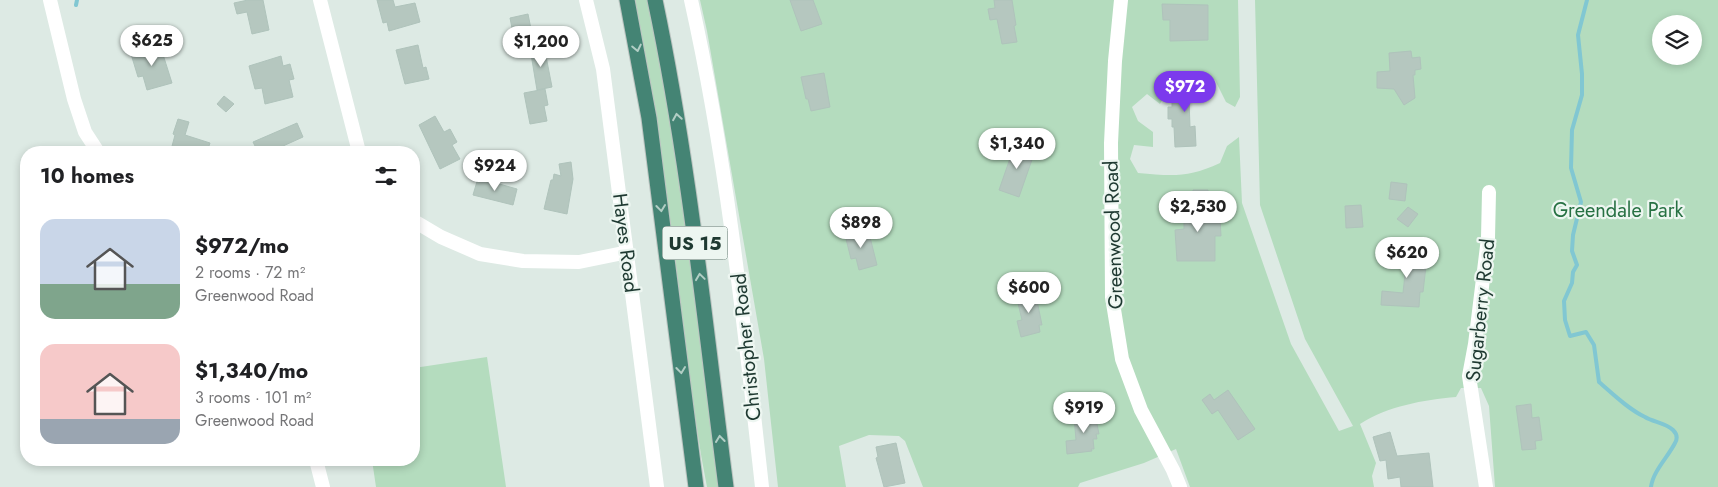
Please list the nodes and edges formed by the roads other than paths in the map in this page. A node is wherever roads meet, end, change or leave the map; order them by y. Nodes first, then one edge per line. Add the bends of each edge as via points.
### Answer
1 (50, 0) edge
2 (320, 0) edge
3 (586, 0) edge
4 (627, 0) edge
5 (655, 0) edge
6 (691, 0) edge
7 (1121, 0) edge
8 (94, 146) edge
9 (357, 146) edge
10 (1489, 192) dead end
11 (420, 225) edge
12 (628, 252) junction
13 (317, 466) edge
14 (322, 487) edge
15 (657, 487) edge
16 (696, 487) edge
17 (726, 487) edge
18 (762, 487) edge
19 (1180, 487) edge
20 (1486, 487) edge

1 - 8 street via 74,99 85,132
2 - 9 street
3 - 12 street, Hayes Road via 603,69
4 -> 16 highway, US 15 via 649,118
17 -> 5 highway, US 15 via 690,203
6 - 18 street, Christopher Road via 732,224
7 - 19 street, Greenwood Road via 1111,143 1112,297 1122,359 1141,410
10 - 20 street, Sugarberry Road via 1488,238 1468,376
11 - 12 street via 480,254 523,261 579,262
12 - 15 street, Hayes Road
13 - 14 street

